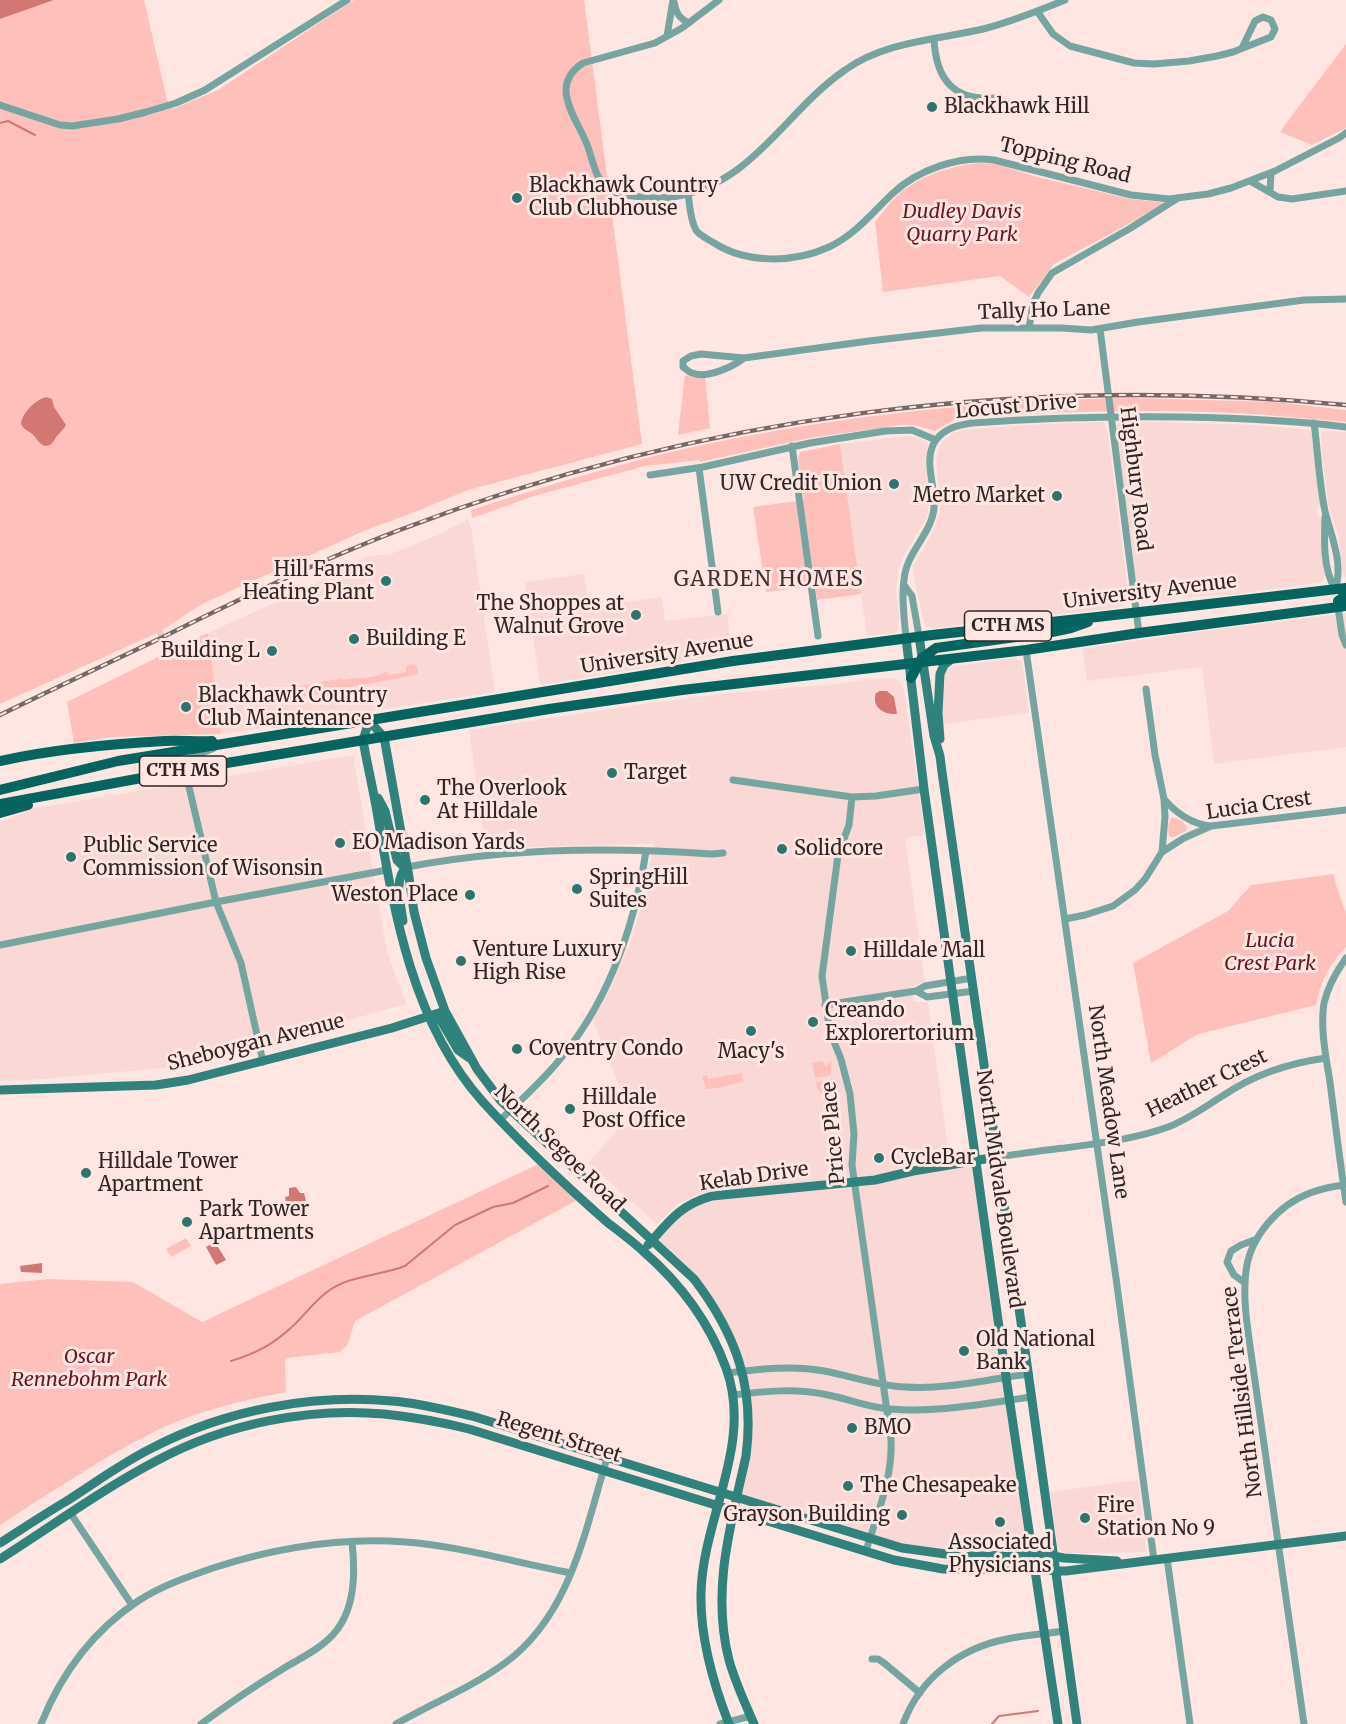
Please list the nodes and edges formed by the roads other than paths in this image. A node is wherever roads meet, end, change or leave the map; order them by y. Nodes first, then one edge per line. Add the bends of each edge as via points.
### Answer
1 (347, 0) edge
2 (673, 0) edge
3 (719, 0) edge
4 (1065, 0) edge
5 (1037, 11) junction
6 (689, 23) junction
7 (667, 36) junction
8 (934, 39) junction
9 (1242, 48) junction
10 (995, 98) dead end
11 (0, 105) edge
12 (1346, 132) edge
13 (1271, 173) junction
14 (1250, 181) junction
15 (1270, 191) junction
16 (1346, 191) edge
17 (687, 194) junction
18 (1178, 198) junction
19 (1346, 299) edge
20 (1029, 328) junction
21 (1100, 329) junction
22 (744, 358) junction
23 (1111, 416) junction
24 (1314, 423) junction
25 (1346, 427) edge
26 (936, 440) junction
27 (792, 446) junction
28 (699, 468) junction
29 (650, 475) dead end
30 (904, 585) junction
31 (1340, 589) edge
32 (1346, 595) edge
33 (1342, 606) edge
34 (718, 612) dead end
35 (1301, 612) junction
36 (1136, 613) junction
37 (1098, 617) junction
38 (1139, 633) junction
39 (818, 636) dead end
40 (919, 636) junction
41 (906, 638) junction
42 (1346, 645) edge
43 (1026, 650) junction
44 (952, 659) junction
45 (918, 662) junction
46 (911, 678) joint
47 (1146, 689) dead end
48 (369, 721) junction
49 (322, 729) junction
50 (384, 736) junction
51 (363, 740) junction
52 (219, 746) junction
53 (940, 756) junction
54 (138, 758) junction
55 (0, 761) edge
56 (185, 770) junction
57 (733, 780) dead end
58 (373, 788) junction
59 (924, 789) junction
60 (0, 790) edge
61 (62, 793) junction
62 (852, 796) junction
63 (1164, 799) junction
64 (0, 804) edge
65 (1346, 810) edge
66 (0, 813) edge
67 (1211, 826) junction
68 (646, 851) junction
69 (1162, 852) junction
70 (723, 853) dead end
71 (407, 867) junction
72 (387, 870) junction
73 (216, 902) junction
74 (1065, 919) junction
75 (0, 945) edge
76 (406, 948) junction
77 (1346, 958) edge
78 (972, 978) junction
79 (952, 981) junction
80 (916, 991) junction
81 (974, 991) junction
82 (953, 994) junction
83 (825, 1005) junction
84 (445, 1011) junction
85 (428, 1017) junction
86 (1326, 1059) junction
87 (472, 1060) junction
88 (263, 1062) junction
89 (0, 1090) edge
90 (511, 1110) junction
91 (500, 1120) junction
92 (1097, 1144) junction
93 (997, 1157) junction
94 (976, 1161) junction
95 (855, 1182) junction
96 (1345, 1185) edge
97 (1346, 1202) edge
98 (1257, 1239) junction
99 (652, 1241) junction
100 (643, 1251) junction
101 (1245, 1283) junction
102 (742, 1371) junction
103 (728, 1373) junction
104 (1029, 1374) junction
105 (1006, 1377) junction
106 (884, 1385) junction
107 (746, 1393) junction
108 (733, 1395) junction
109 (1032, 1397) junction
110 (1010, 1400) junction
111 (887, 1409) junction
112 (608, 1458) junction
113 (604, 1471) junction
114 (720, 1493) junction
115 (737, 1498) junction
116 (64, 1502) junction
117 (717, 1506) junction
118 (734, 1511) junction
119 (71, 1514) junction
120 (1346, 1536) edge
121 (869, 1539) junction
122 (352, 1542) junction
123 (0, 1543) edge
124 (1278, 1544) junction
125 (866, 1551) junction
126 (1033, 1552) junction
127 (1053, 1556) junction
128 (1167, 1558) junction
129 (0, 1559) edge
130 (1154, 1560) junction
131 (1131, 1562) junction
132 (1035, 1567) junction
133 (1055, 1571) junction
134 (571, 1574) junction
135 (132, 1605) junction
136 (1064, 1631) junction
137 (1045, 1634) junction
138 (872, 1659) dead end
139 (920, 1693) junction
140 (753, 1720) edge
141 (726, 1723) edge
142 (41, 1724) edge
143 (201, 1724) edge
144 (396, 1724) edge
145 (903, 1724) edge
146 (1058, 1724) edge
147 (1077, 1724) edge
148 (1190, 1724) edge
149 (1304, 1724) edge

1 - 11 street via 205,90 176,103 118,120 72,126
2 - 6 street via 680,18
2 - 7 street
3 - 6 street
4 - 5 street
5 - 8 street via 1003,24
5 - 9 street via 1053,34 1070,46 1134,63 1189,61
6 - 7 street
7 - 17 street via 583,63 568,78 566,93 594,167 611,192 632,196
8 - 10 street via 938,65 951,87 976,98
8 - 17 street via 878,52 846,69 821,88 751,160 730,175
9 - 9 street via 1271,37 1275,29 1271,20 1263,17 1255,21
12 - 13 street
13 - 14 street
13 - 15 street
14 - 15 street
14 - 18 street via 1214,193
15 - 16 street via 1292,199
17 - 18 street, Topping Road via 693,224 700,235 719,246 762,259 802,256 828,248 848,237 911,180 961,161 994,160 1131,195
18 - 20 street via 1052,273 1033,304
19 - 21 street, Tally Ho Lane via 1304,300
20 - 21 street, Tally Ho Lane
20 - 22 street, Tally Ho Lane via 981,328
21 - 23 street, Highbury Road
22 - 22 street, Tally Ho Lane via 691,356 683,361 683,367 703,375
23 - 24 street, Locust Drive
23 - 26 street, Locust Drive via 972,423 946,430
23 - 36 street, Highbury Road
24 - 25 street, Locust Drive
24 - 31 street
26 - 27 street, Locust Drive via 920,432 902,430
26 - 30 street via 930,459 934,512 907,566
27 - 28 street, Locust Drive
27 - 39 street
28 - 29 street, Locust Drive
28 - 34 street
30 - 40 street via 912,596
30 - 41 street
31 - 35 main road via 1332,599
31 - 36 main road, University Avenue / CTH MS
32 - 33 main road via 1338,601
33 - 35 main road, University Avenue / CTH MS
33 - 42 street
35 - 38 main road, University Avenue / CTH MS
36 - 37 main road, University Avenue / CTH MS
36 - 38 street, Highbury Road
37 - 40 main road, University Avenue / CTH MS
37 - 45 main road via 1052,632 944,646
38 - 43 main road, University Avenue / CTH MS
40 - 41 main road, University Avenue / CTH MS
40 - 45 street, North Midvale Boulevard
41 - 45 street, North Midvale Boulevard
41 - 48 main road, University Avenue / CTH MS via 733,661
43 - 44 main road, University Avenue / CTH MS
43 - 74 street, North Meadow Lane
44 - 45 main road, University Avenue / CTH MS
44 - 53 street via 940,674
45 - 46 main road
45 - 50 main road, University Avenue / CTH MS via 601,701
45 - 53 street, North Midvale Boulevard
46 - 59 street, North Midvale Boulevard
47 - 63 street
48 - 49 main road, University Avenue / CTH MS
48 - 50 street
48 - 51 street, North Segoe Road
49 - 52 main road, University Avenue / CTH MS
49 - 55 main road via 219,740 111,745
50 - 51 main road, University Avenue / CTH MS
50 - 71 street, North Segoe Road
51 - 56 main road, University Avenue / CTH MS
51 - 58 street, North Segoe Road
52 - 54 main road, University Avenue / CTH MS
52 - 56 street via 189,758
53 - 78 street, North Midvale Boulevard
54 - 56 street via 172,762
54 - 60 main road, University Avenue / CTH MS
56 - 61 main road, University Avenue / CTH MS
56 - 73 street
57 - 62 street
58 - 71 street via 385,811 397,860
58 - 72 street, North Segoe Road
59 - 62 street
59 - 79 street, North Midvale Boulevard
61 - 64 main road, University Avenue / CTH MS
61 - 66 main road
62 - 83 street, Price Place via 849,825 838,855 822,968
63 - 67 street via 1192,822
63 - 69 street
65 - 67 street, Lucia Crest
67 - 69 street, Lucia Crest
68 - 70 street
68 - 71 street via 537,851
68 - 90 street via 627,935 601,996 555,1065
69 - 74 street, Lucia Crest via 1124,899 1099,912
71 - 76 street via 399,878
71 - 84 street, North Segoe Road via 419,933
72 - 73 street
72 - 76 street, North Segoe Road
73 - 75 street
73 - 88 street via 241,963
74 - 92 street, North Meadow Lane
76 - 85 street, North Segoe Road
77 - 86 street via 1330,984 1324,1006
78 - 79 street
78 - 81 street, North Midvale Boulevard
79 - 80 street
79 - 82 street, North Midvale Boulevard
80 - 82 street via 927,997
80 - 83 street
81 - 82 street
81 - 93 street, North Midvale Boulevard
82 - 94 street, North Midvale Boulevard
83 - 95 street, Price Place via 850,1094
84 - 85 street, Sheboygan Avenue
84 - 87 street, North Segoe Road
85 - 87 street via 440,1019 458,1050
85 - 88 street, Sheboygan Avenue
85 - 91 street, North Segoe Road via 457,1068
86 - 92 street, Heather Crest via 1304,1061 1258,1076 1166,1128
86 - 96 street
87 - 90 street, North Segoe Road
88 - 89 street, Sheboygan Avenue via 167,1084
90 - 91 street
90 - 99 street, North Segoe Road
91 - 100 street, North Segoe Road
92 - 93 street, Heather Crest
92 - 130 street, North Meadow Lane
93 - 94 street, Heather Crest
93 - 104 street, North Midvale Boulevard
94 - 95 street, Heather Crest
94 - 105 street, North Midvale Boulevard
95 - 99 street, Kelab Drive via 699,1200 672,1217
95 - 106 street, Price Place
96 - 97 street
96 - 98 street, North Hillside Terrace via 1296,1200 1275,1215
98 - 101 street, North Hillside Terrace
98 - 101 street via 1231,1251 1227,1263
99 - 100 street, Kelab Drive
99 - 102 street, North Segoe Road via 694,1279 710,1300 726,1326
100 - 103 street, North Segoe Road via 696,1308
101 - 124 street, North Hillside Terrace
102 - 103 street
102 - 106 street via 798,1368
102 - 107 street, North Segoe Road
103 - 108 street, North Segoe Road
104 - 105 street
104 - 109 street, North Midvale Boulevard
105 - 106 street via 931,1388
105 - 110 street, North Midvale Boulevard
106 - 111 street, Price Place
107 - 108 street
107 - 111 street via 817,1392
107 - 115 street, North Segoe Road via 747,1456
108 - 114 street, North Segoe Road via 731,1453
109 - 110 street
109 - 127 street, North Midvale Boulevard
110 - 111 street via 946,1409
110 - 126 street, North Midvale Boulevard
111 - 121 street, Price Place via 891,1464
112 - 113 street
112 - 114 street, Regent Street
112 - 116 street, Regent Street via 434,1407 392,1401 320,1401 239,1414 188,1432 130,1459
113 - 117 street, Regent Street
113 - 119 street, Regent Street via 430,1420 382,1414 321,1414 261,1423 193,1444 138,1471
113 - 134 street
114 - 115 street, Regent Street
114 - 117 street, North Segoe Road
115 - 118 street, North Segoe Road
115 - 121 street, Regent Street
116 - 119 street
116 - 123 street, Regent Street
117 - 118 street, Regent Street
117 - 141 street, North Segoe Road via 700,1592 708,1662
118 - 125 street, Regent Street
118 - 140 street, North Segoe Road via 721,1583 723,1620 729,1660
119 - 129 street, Regent Street
119 - 135 street
120 - 124 street, Regent Street
121 - 125 street, Price Place
121 - 126 street, Regent Street via 960,1556
122 - 134 street via 442,1546
122 - 135 street via 313,1544 249,1557 189,1576
122 - 143 street via 353,1591 346,1615 334,1633
124 - 128 street, Regent Street
124 - 149 street, North Hillside Terrace
125 - 132 street, Regent Street via 943,1569
126 - 127 street, Regent Street
126 - 132 street, North Midvale Boulevard
127 - 131 street, Regent Street
127 - 133 street, North Midvale Boulevard
128 - 130 street, Regent Street
128 - 148 street
130 - 131 street, Regent Street
131 - 133 street, Regent Street
132 - 133 street, Regent Street
132 - 137 street, North Midvale Boulevard
133 - 136 street, North Midvale Boulevard
134 - 144 street via 550,1616 510,1660
135 - 142 street via 88,1645 70,1668
136 - 137 street
136 - 147 street, North Midvale Boulevard
137 - 139 street via 1008,1638 965,1653 939,1671
137 - 146 street, North Midvale Boulevard
138 - 139 street via 884,1662
139 - 145 street
140 - 141 street

